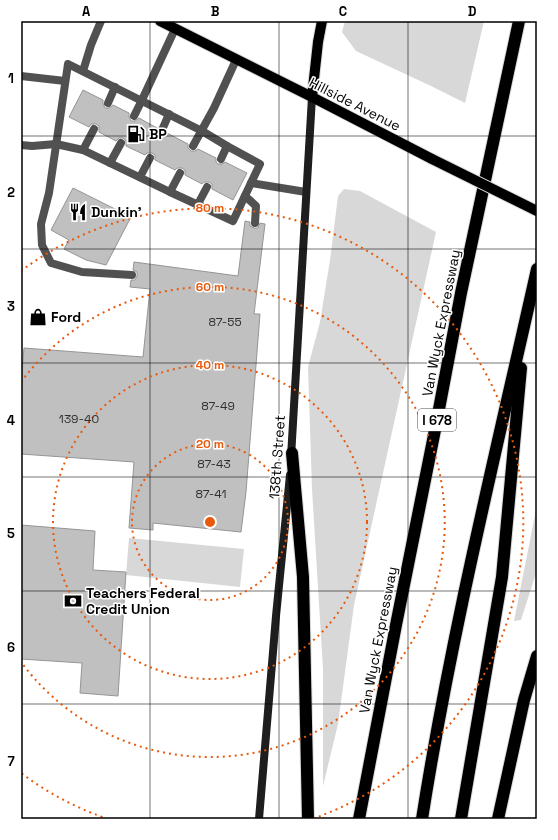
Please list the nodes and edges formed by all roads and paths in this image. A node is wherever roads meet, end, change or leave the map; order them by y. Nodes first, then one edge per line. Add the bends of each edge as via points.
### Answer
1 (101, 21) edge
2 (160, 21) edge
3 (322, 21) edge
4 (519, 21) edge
5 (175, 28) junction
6 (236, 60) junction
7 (83, 71) junction
8 (21, 76) edge
9 (65, 81) junction
10 (115, 87) junction
11 (312, 97) junction
12 (142, 100) junction
13 (108, 103) dead end
14 (169, 114) junction
15 (134, 116) dead end
16 (94, 130) dead end
17 (162, 130) dead end
18 (202, 131) junction
19 (121, 143) dead end
20 (56, 144) junction
21 (21, 145) edge
22 (193, 146) dead end
23 (227, 146) junction
24 (83, 150) junction
25 (150, 158) dead end
26 (221, 159) dead end
27 (110, 163) junction
28 (180, 173) dead end
29 (140, 177) junction
30 (251, 182) junction
31 (207, 187) dead end
32 (170, 192) junction
33 (306, 192) junction
34 (245, 196) junction
35 (198, 204) junction
36 (537, 211) edge
37 (255, 222) dead end
38 (537, 269) edge
39 (132, 275) dead end
40 (525, 321) junction
41 (292, 452) junction
42 (537, 656) edge
43 (259, 819) edge
44 (308, 819) edge
45 (359, 819) edge
46 (422, 819) edge
47 (461, 819) edge
48 (498, 819) edge

1 - 7 lane
2 - 5 main road, Hillside Avenue
3 - 11 main road
4 - 45 highway, Van Wyck Expressway / I 678 via 461,293
5 - 6 main road, Hillside Avenue
5 - 12 lane
6 - 11 main road, Hillside Avenue
6 - 18 lane
7 - 9 lane via 68,64
7 - 10 lane
8 - 9 lane
9 - 20 lane
10 - 12 lane
10 - 13 lane
11 - 33 main road, 138th Street
11 - 36 main road, Hillside Avenue, bridge
12 - 14 lane
12 - 15 lane
14 - 17 lane
14 - 18 lane
16 - 24 lane
18 - 22 lane
18 - 23 lane
19 - 27 lane
20 - 21 lane
20 - 24 lane
20 - 39 lane via 49,193 41,224 42,245 51,263 82,272
23 - 26 lane
23 - 30 lane via 260,164
24 - 27 lane
25 - 29 lane
27 - 29 lane
28 - 32 lane
29 - 32 lane
30 - 33 lane
30 - 34 lane
31 - 35 lane
32 - 35 lane
33 - 41 main road, 138th Street
34 - 35 lane via 233,221
34 - 37 lane via 256,206
38 - 40 highway
40 - 46 highway via 444,693
40 - 47 highway via 502,576
41 - 43 main road, 138th Street
41 - 44 highway via 303,577
42 - 48 highway via 524,700

